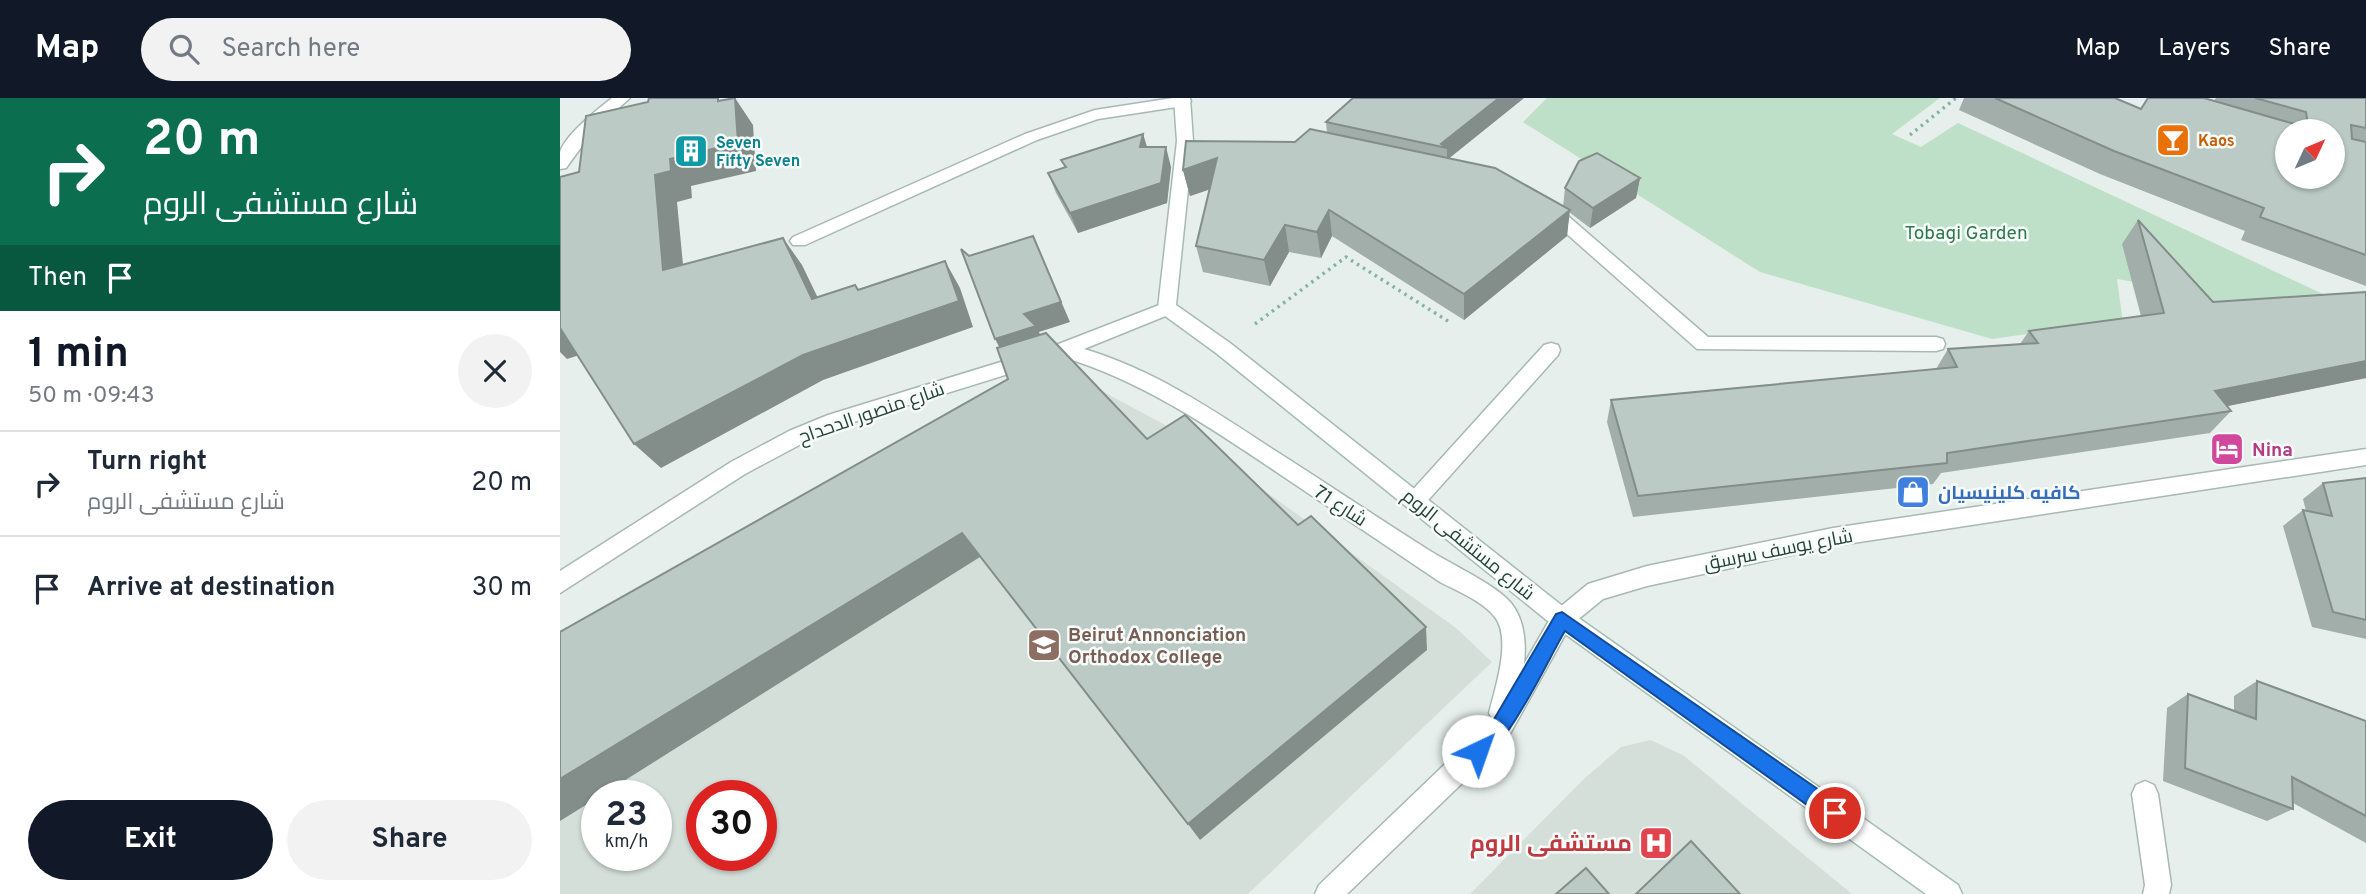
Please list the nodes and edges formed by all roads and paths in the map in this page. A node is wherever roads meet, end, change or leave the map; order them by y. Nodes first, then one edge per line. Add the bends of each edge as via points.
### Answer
1 (622, 98) edge
2 (1956, 98) edge
3 (1183, 100) edge
4 (1910, 135) dead end
5 (560, 164) edge
6 (1534, 195) edge
7 (799, 241) dead end
8 (1167, 308) junction
9 (1451, 323) dead end
10 (1936, 344) dead end
11 (1223, 348) junction
12 (1550, 349) dead end
13 (1063, 350) junction
14 (2366, 457) edge
15 (1415, 501) junction
16 (560, 583) edge
17 (1562, 620) junction
18 (1497, 733) junction
19 (2145, 794) dead end
20 (1328, 894) edge
21 (1949, 894) edge
22 (2156, 894) edge

1 - 5 street via 580,133
2 - 4 path
3 - 7 street via 1095,115 1031,137
3 - 8 street via 1192,141
6 - 10 street via 1704,344
8 - 11 street, شارع مستشفى الروم
8 - 13 street, شارع منصور الدحداح
9 - 11 path via 1346,257
11 - 15 street, شارع مستشفى الروم
12 - 15 street
13 - 16 street, شارع منصور الدحداح via 835,420 796,437 738,468
13 - 18 street, شارع 71 via 1096,358 1188,403 1437,568 1493,600 1511,623 1515,644
14 - 17 street, شارع يوسف سرسق via 1833,537 1596,591
15 - 17 street, شارع مستشفى الروم
17 - 18 street, شارع يوسف سرسق
17 - 21 street, شارع مستشفى الروم
18 - 20 street, شارع يوسف سرسق
19 - 22 street

